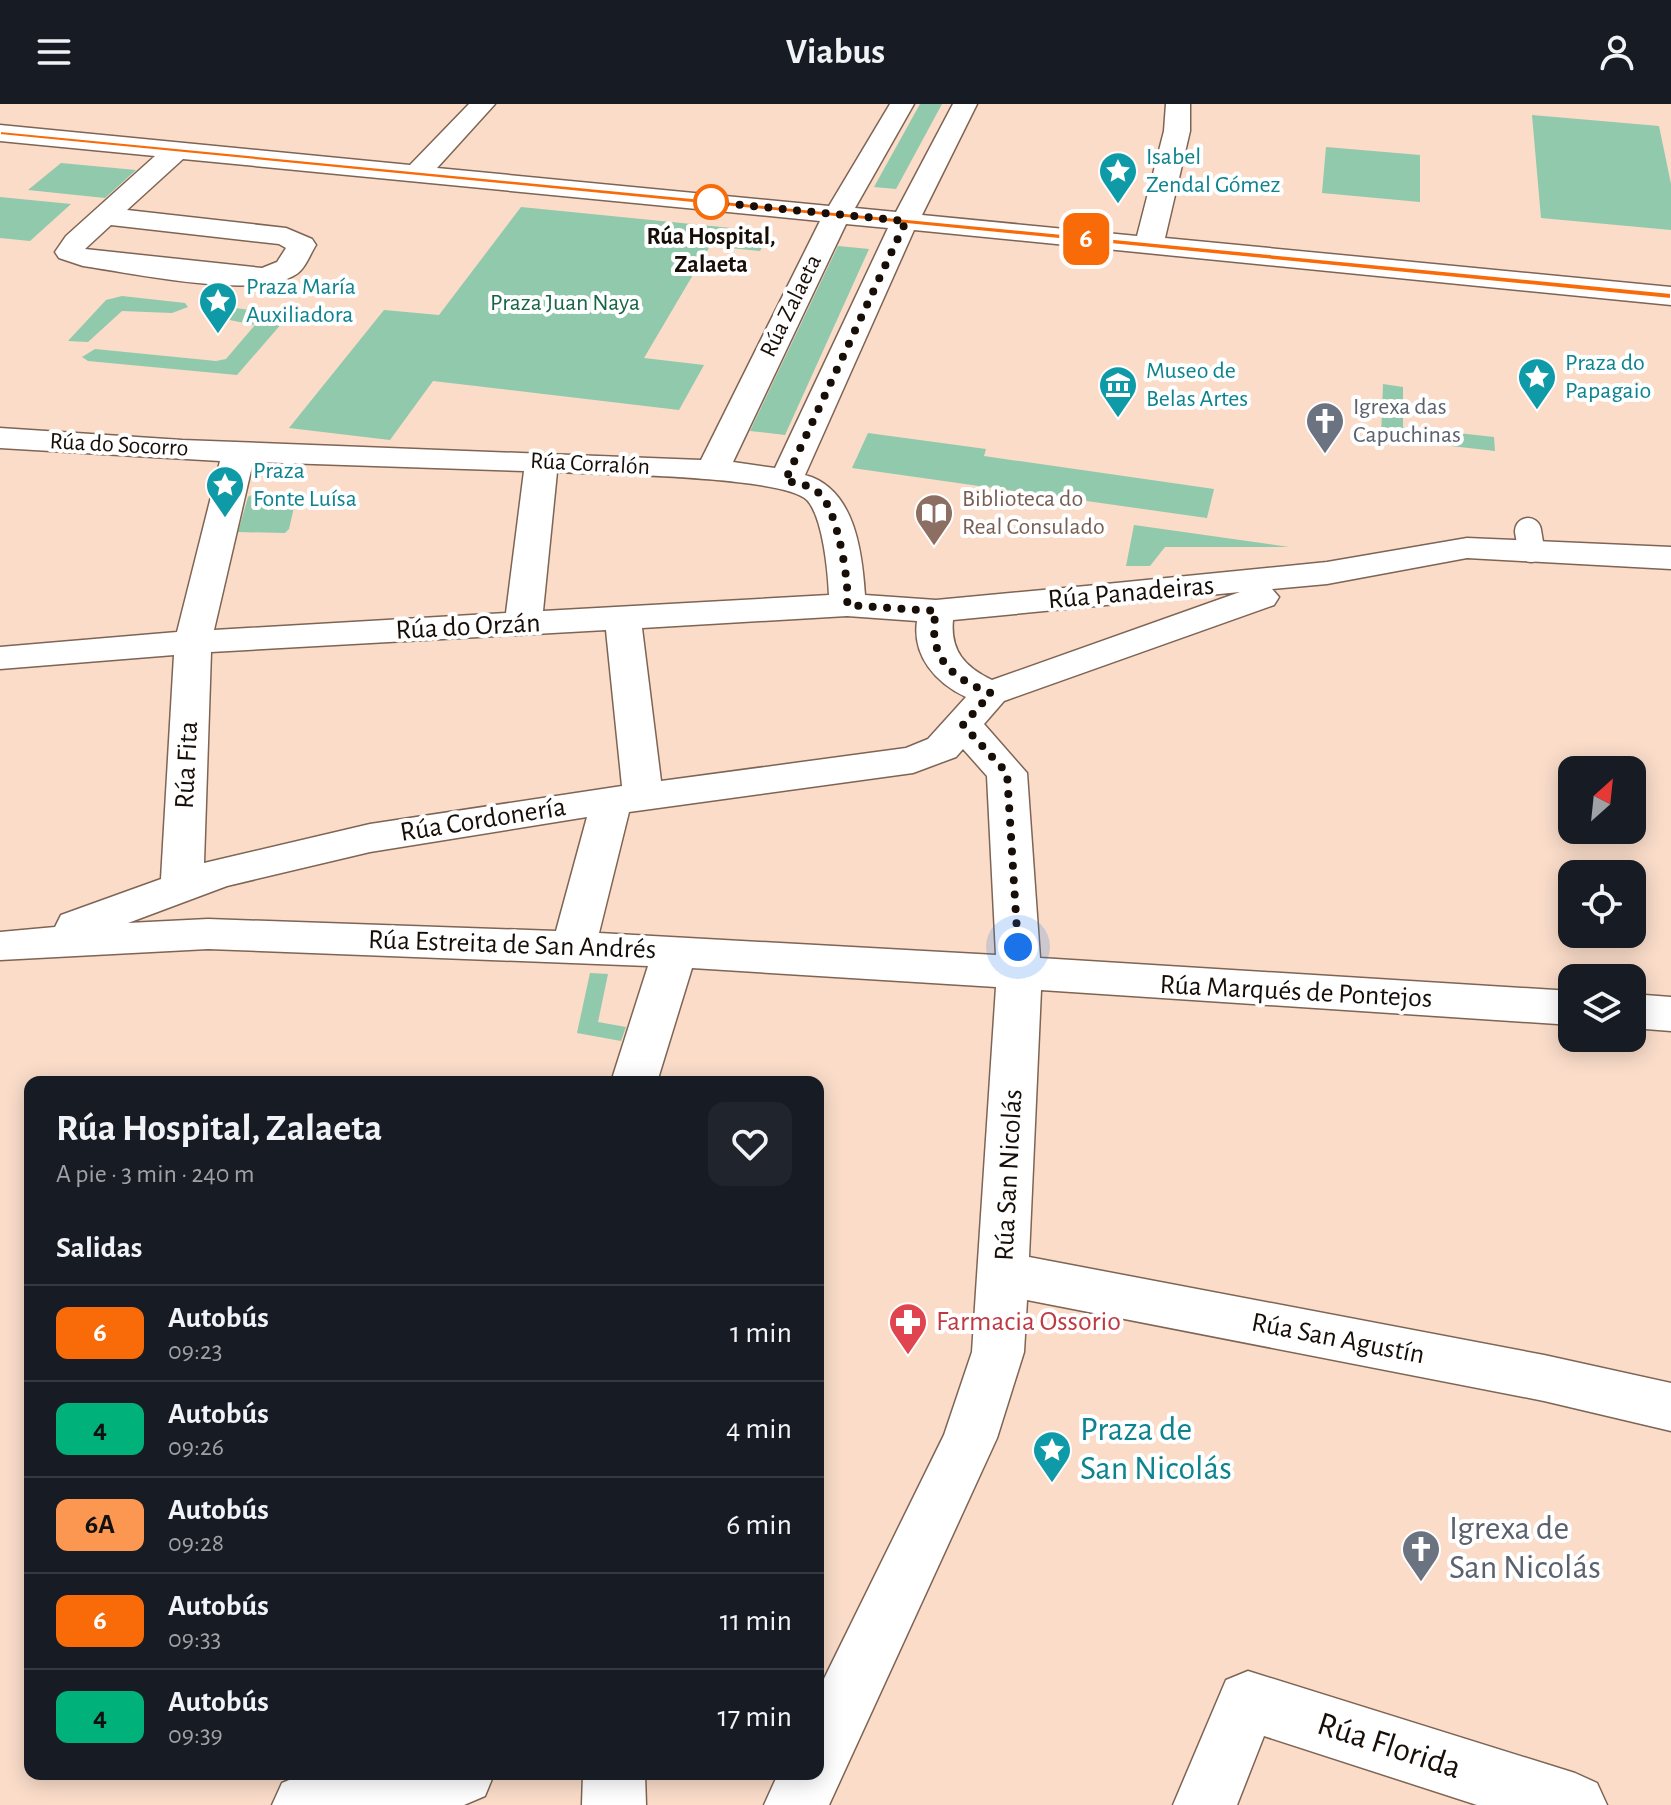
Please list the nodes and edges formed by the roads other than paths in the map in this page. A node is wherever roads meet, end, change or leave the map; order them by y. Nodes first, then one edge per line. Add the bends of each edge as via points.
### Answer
1 (483, 104) edge
2 (902, 104) edge
3 (965, 104) edge
4 (1178, 104) edge
5 (1, 133) edge
6 (177, 150) junction
7 (416, 174) junction
8 (837, 215) junction
9 (107, 216) junction
10 (906, 221) junction
11 (1149, 245) junction
12 (1671, 296) edge
13 (0, 438) edge
14 (239, 452) junction
15 (542, 461) junction
16 (712, 471) junction
17 (785, 481) junction
18 (1671, 558) edge
19 (1327, 573) junction
20 (1062, 599) junction
21 (847, 605) junction
22 (936, 611) junction
23 (623, 618) junction
24 (523, 625) junction
25 (193, 642) junction
26 (1092, 656) junction
27 (0, 658) edge
28 (991, 693) junction
29 (963, 725) junction
30 (628, 799) junction
31 (182, 888) junction
32 (2, 947) edge
33 (573, 948) junction
34 (675, 951) junction
35 (1019, 975) junction
36 (1558, 1007) edge
37 (1646, 1012) edge
38 (1671, 1014) edge
39 (636, 1076) edge
40 (1004, 1274) junction
41 (1671, 1407) edge
42 (824, 1745) edge
43 (432, 1780) edge
44 (614, 1780) edge
45 (808, 1780) edge
46 (304, 1805) edge
47 (614, 1805) edge
48 (796, 1805) edge
49 (1205, 1805) edge
50 (1575, 1805) edge

1 - 7 street
2 - 8 street, Rúa Zalaeta
3 - 10 street
4 - 11 street via 1177,131
5 - 6 street
6 - 7 street
6 - 9 street
7 - 8 street
8 - 10 street
8 - 16 street, Rúa Zalaeta
9 - 9 street via 69,252 107,261 266,277 288,268 302,245 286,236
10 - 11 street
10 - 17 street
11 - 12 street
13 - 14 street, Rúa do Socorro
14 - 15 street, Rúa Corralón
14 - 25 street, Rúa Fita
15 - 16 street, Rúa Corralón
15 - 24 street
16 - 17 street, Rúa Corralón
17 - 21 street, Rúa Corralón via 805,485 827,501 849,588
18 - 19 street, Rúa Panadeiras via 1529,540
19 - 20 street, Rúa Panadeiras
19 - 26 street, Rúa Panadeiras
20 - 22 street, Rúa Panadeiras
20 - 26 street via 1087,609 1102,628 1103,639
21 - 22 street, Rúa do Orzán
21 - 23 street, Rúa do Orzán
22 - 28 street via 932,630 939,657 963,683
23 - 24 street, Rúa do Orzán
23 - 30 street
24 - 25 street, Rúa do Orzán
25 - 27 street, Rúa do Orzán
25 - 31 street, Rúa Fita
26 - 28 street, Rúa Panadeiras
28 - 29 street
29 - 30 street, Rúa Cordonería via 942,748 913,760
29 - 35 street, Rúa San Nicolás via 1007,773
30 - 31 street, Rúa Cordonería via 370,838 217,874
30 - 33 street
31 - 32 street, Rúa Cordonería
32 - 33 street, Rúa Estreita de San Andrés via 208,934
33 - 34 street, Rúa Estreita de San Andrés
34 - 35 street, Rúa Estreita de San Andrés
34 - 39 street
35 - 36 street, Rúa Marqués de Pontejos
35 - 40 street, Rúa San Nicolás
37 - 38 street
40 - 41 street, Rúa San Agustín
40 - 42 street, Rúa San Nicolás via 998,1352 970,1438
43 - 46 street
44 - 47 street
45 - 48 street
49 - 50 street, Rúa Florida via 1248,1701

